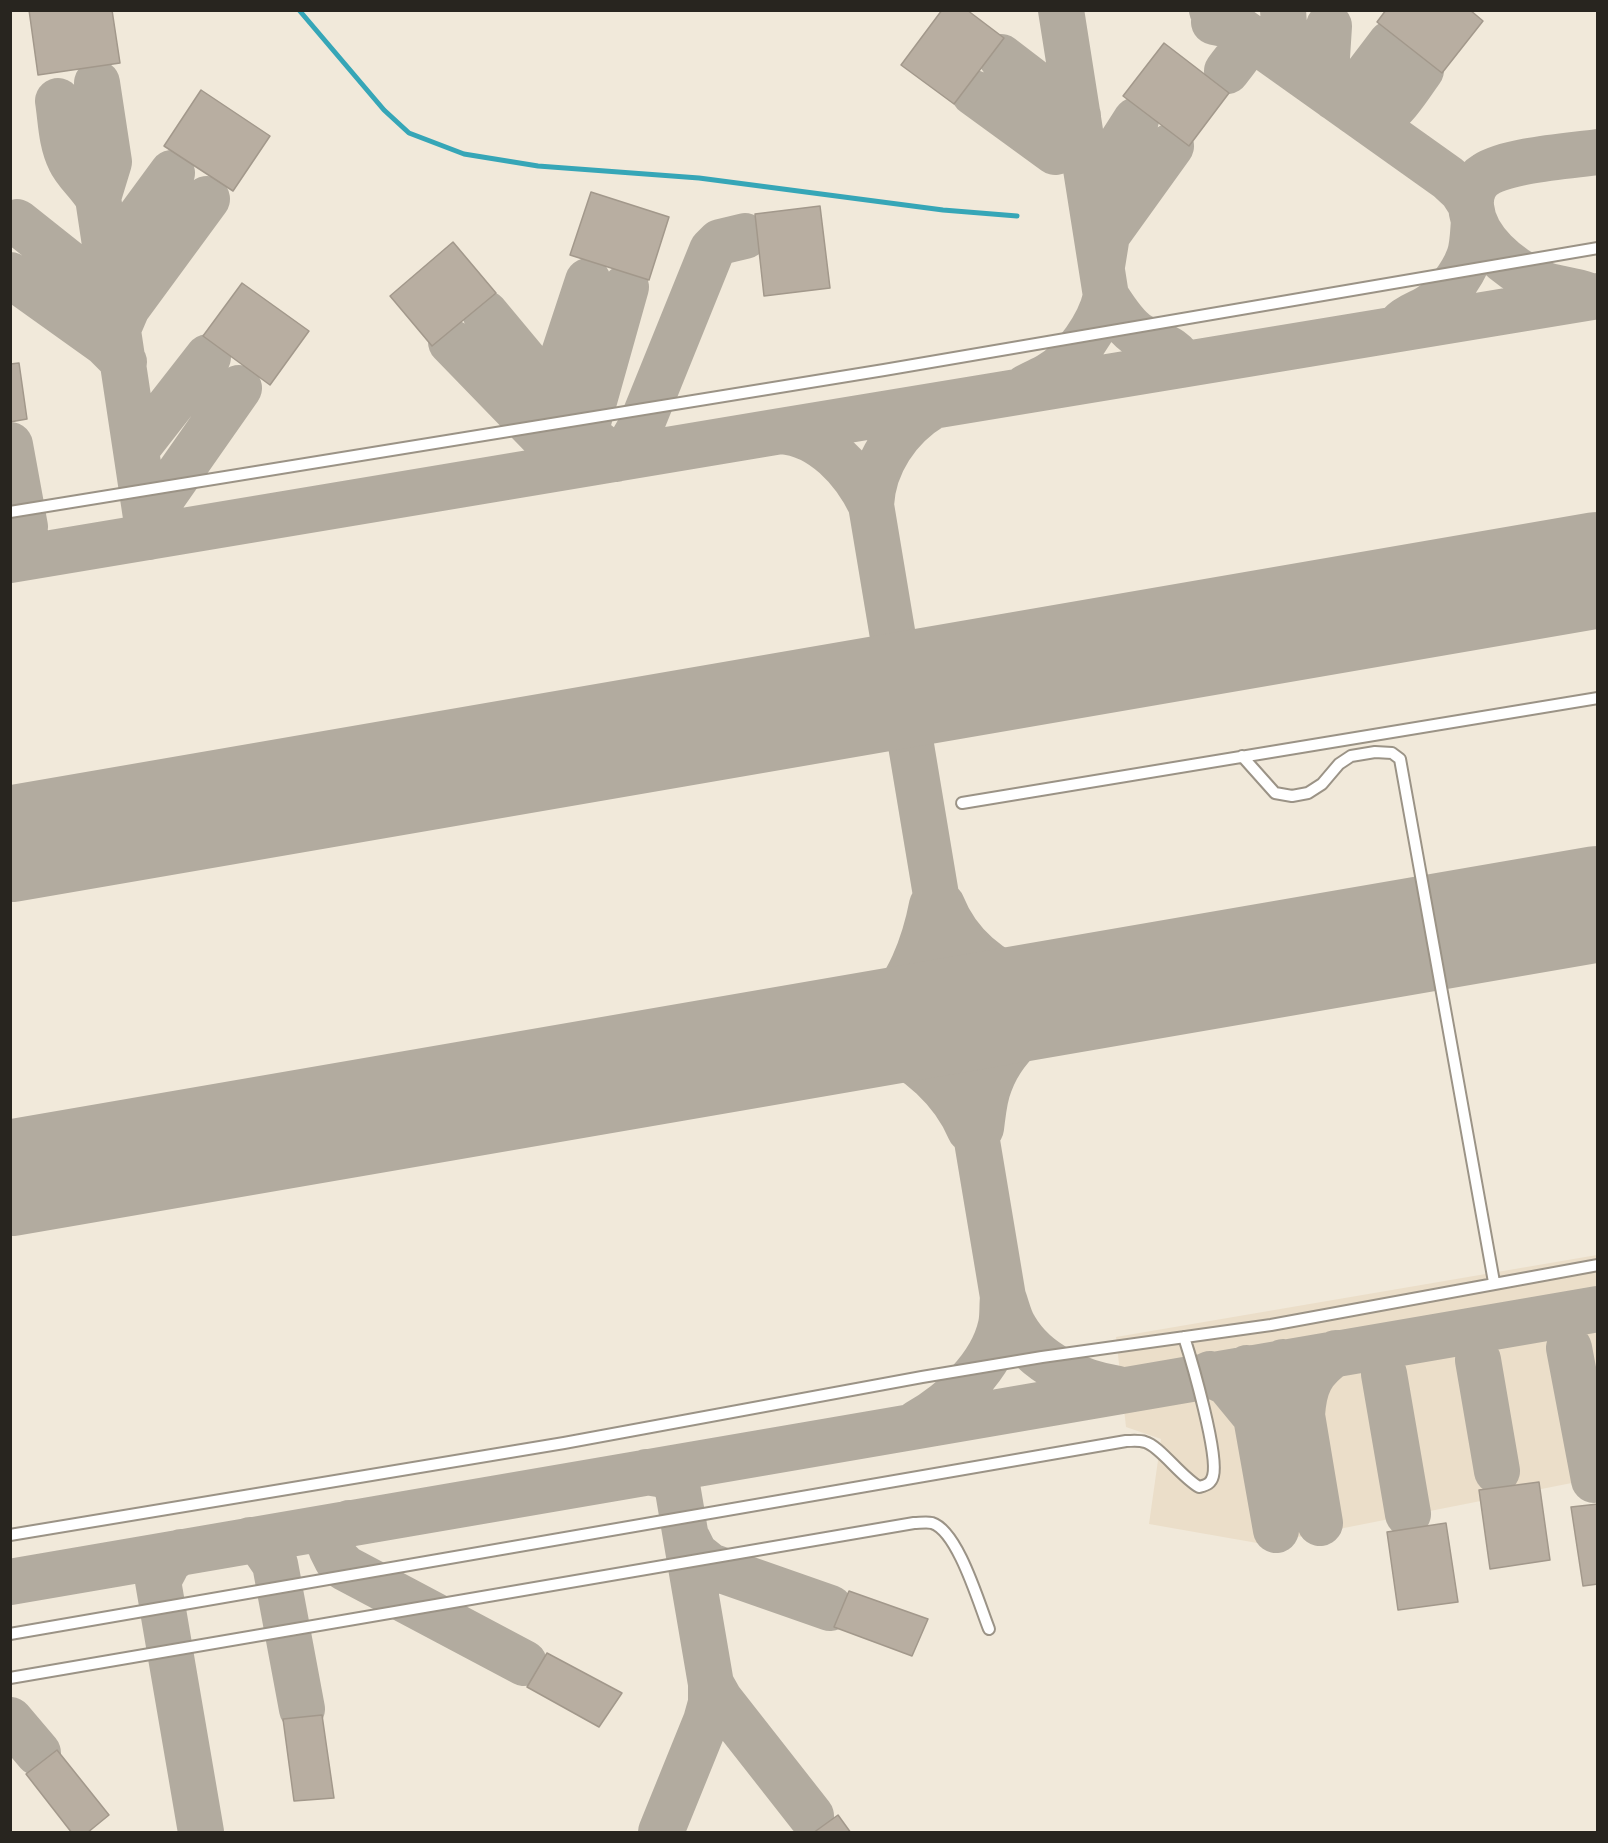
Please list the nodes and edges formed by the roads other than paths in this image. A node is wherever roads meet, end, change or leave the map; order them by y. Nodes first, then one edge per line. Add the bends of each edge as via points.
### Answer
1 (1598, 248) edge
2 (10, 512) edge
3 (1598, 698) edge
4 (1242, 756) junction
5 (962, 802) dead end
6 (1598, 1265) edge
7 (1494, 1282) junction
8 (1184, 1337) junction
9 (10, 1535) edge
10 (989, 1629) dead end
11 (10, 1634) edge
12 (10, 1678) edge

1 - 2 lane via 873,372
3 - 4 lane
4 - 5 lane
4 - 7 lane via 1275,793 1292,796 1308,793 1322,784 1351,756 1392,753 1400,759
6 - 7 lane
7 - 8 lane via 1270,1325
8 - 9 lane via 922,1377 541,1447
8 - 11 lane via 1213,1457 1208,1485 1188,1481 1155,1446 1144,1441 1126,1442
10 - 12 lane via 958,1549 947,1533 933,1524 914,1523

